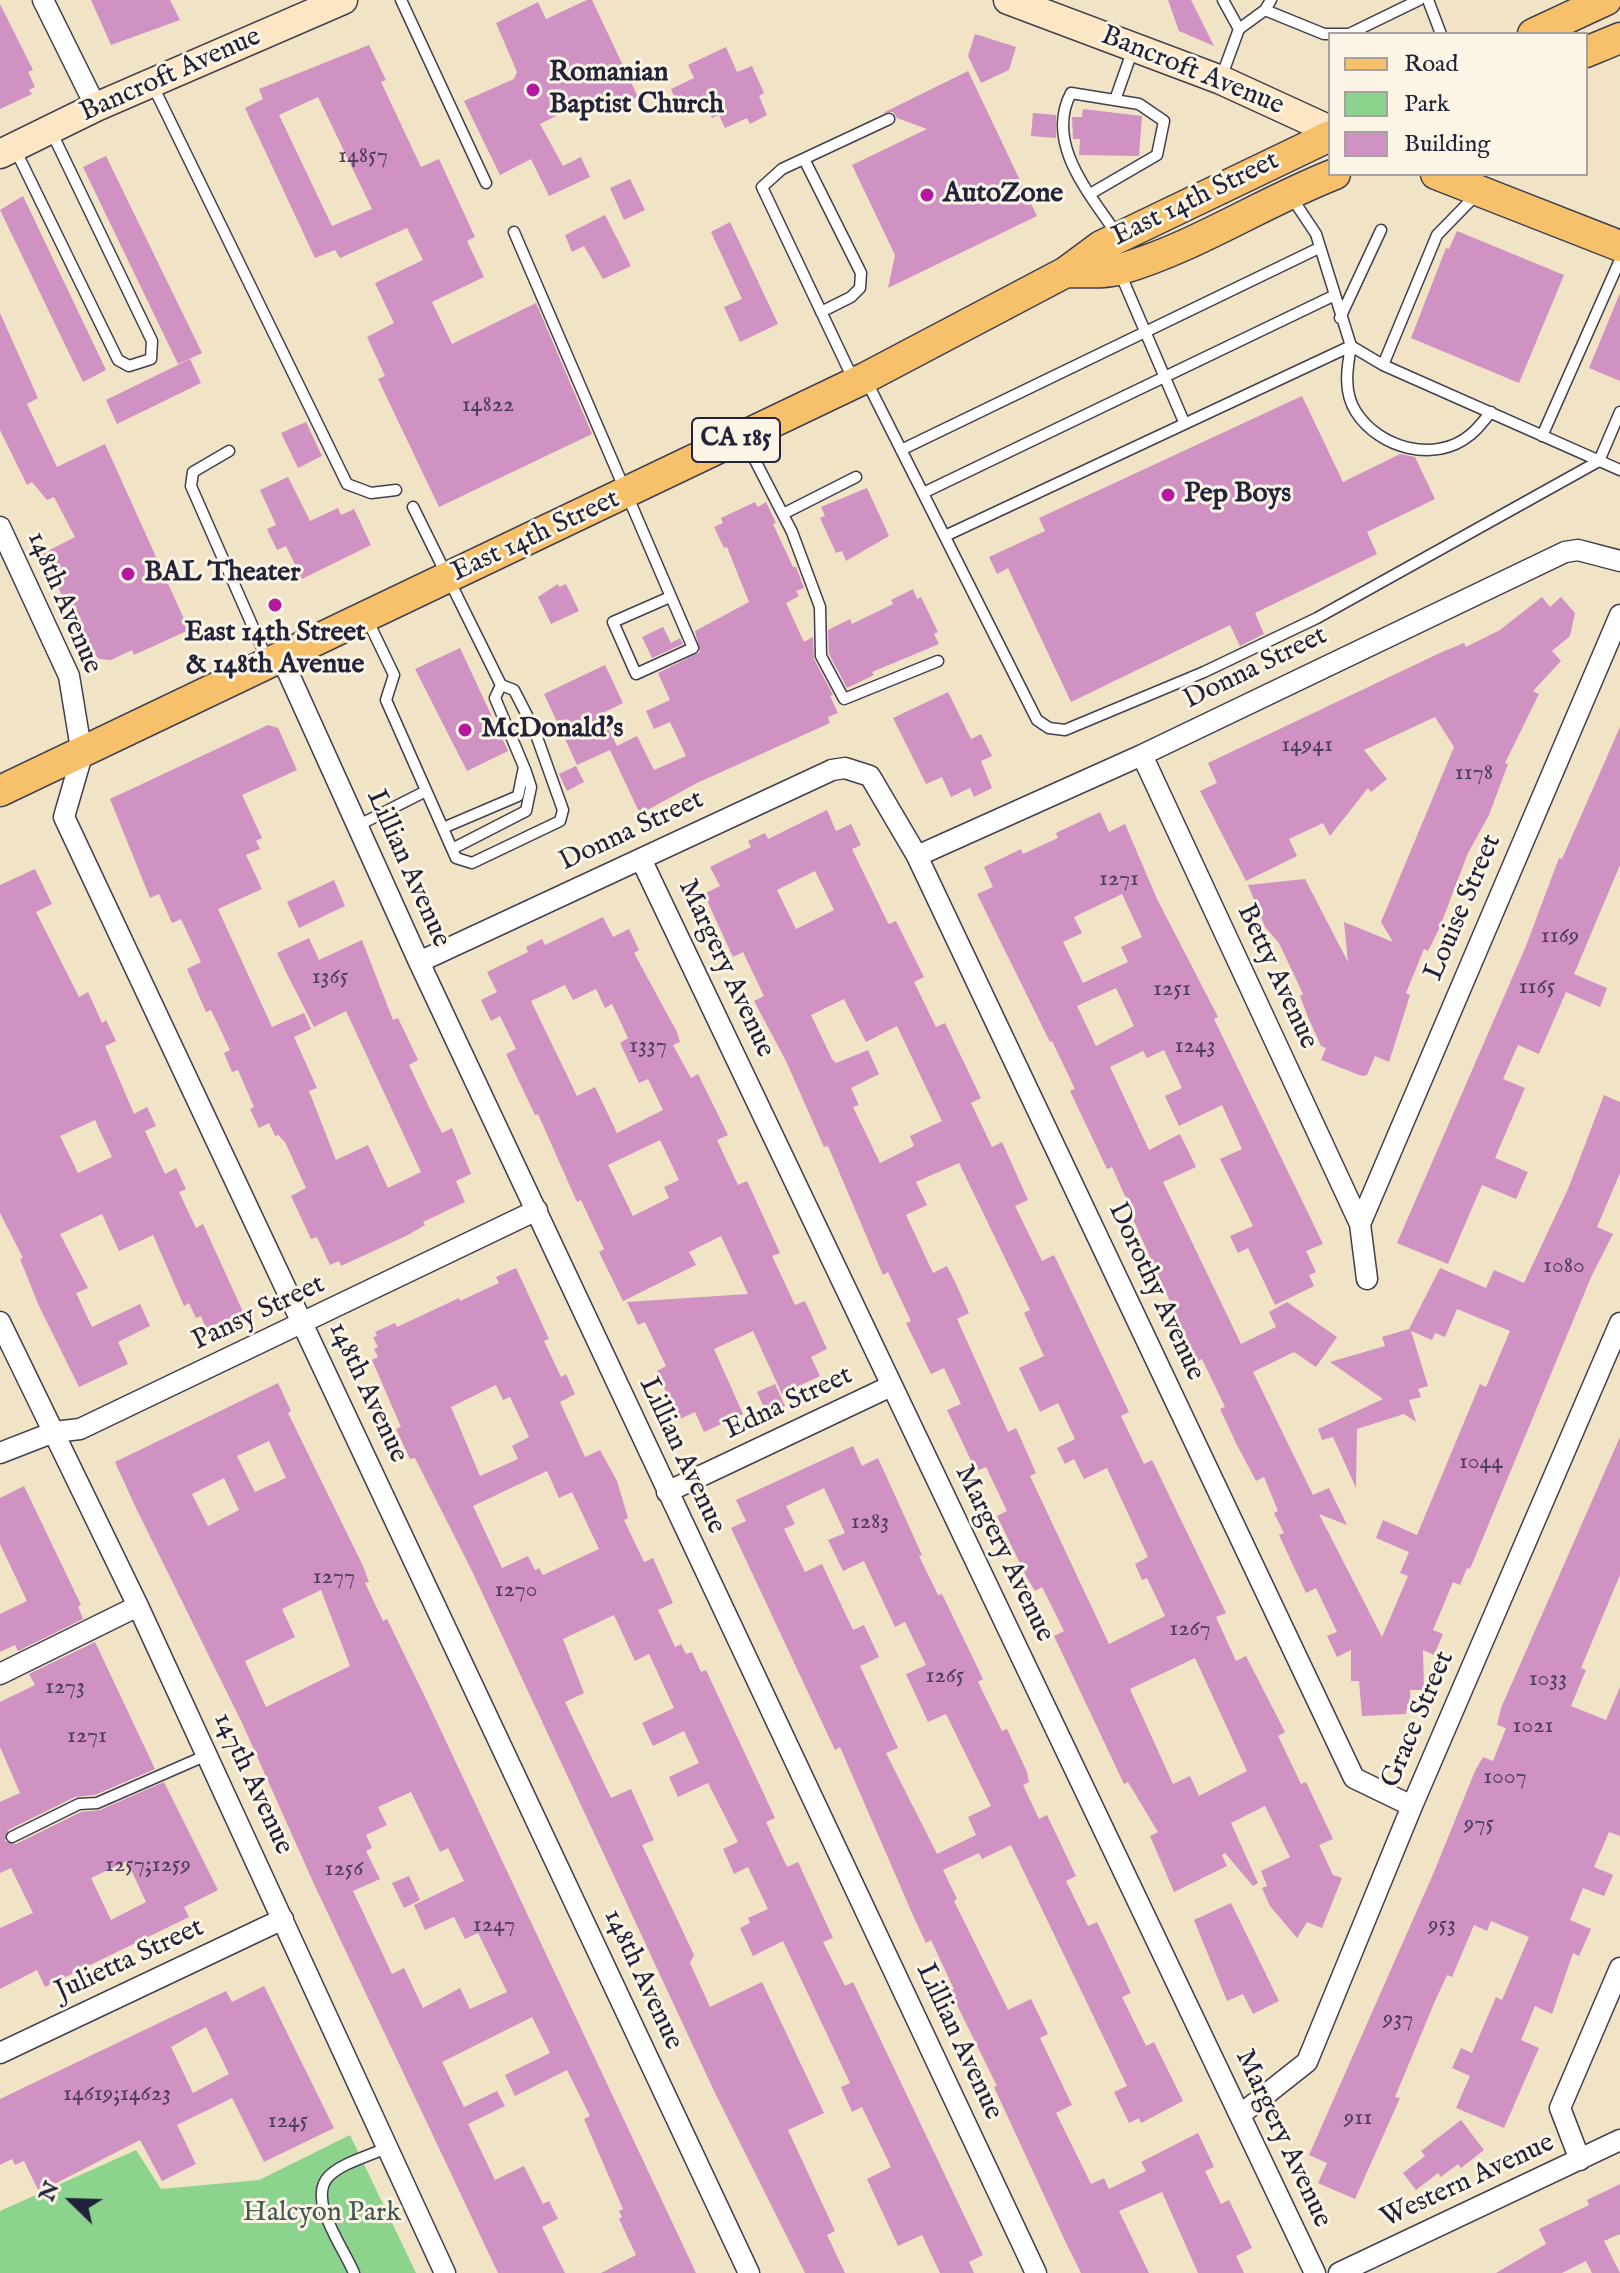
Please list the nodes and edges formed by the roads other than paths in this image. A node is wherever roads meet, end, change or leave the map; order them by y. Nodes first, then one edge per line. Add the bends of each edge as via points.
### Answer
1 (43, 0) edge
2 (343, 0) edge
3 (401, 0) edge
4 (1008, 0) edge
5 (1223, 0) edge
6 (1271, 0) edge
7 (1419, 0) edge
8 (1428, 0) edge
9 (1606, 0) edge
10 (1265, 10) junction
11 (1239, 29) junction
12 (1353, 32) edge
13 (1440, 32) edge
14 (1537, 32) edge
15 (1328, 34) edge
16 (1620, 38) edge
17 (1134, 47) junction
18 (1588, 51) edge
19 (1221, 80) junction
20 (152, 86) junction
21 (1115, 100) junction
22 (96, 107) junction
23 (889, 119) dead end
24 (51, 129) junction
25 (1328, 129) edge
26 (1328, 137) edge
27 (7, 150) edge
28 (804, 159) junction
29 (1330, 176) edge
30 (1442, 176) edge
31 (486, 183) dead end
32 (1481, 190) junction
33 (1289, 192) junction
34 (1090, 194) junction
35 (1381, 230) dead end
36 (514, 232) dead end
37 (1119, 238) junction
38 (1620, 246) edge
39 (1319, 248) junction
40 (1620, 260) edge
41 (1119, 270) junction
42 (1066, 272) junction
43 (1333, 296) junction
44 (821, 312) junction
45 (1340, 318) junction
46 (1143, 333) junction
47 (1351, 346) junction
48 (1383, 365) junction
49 (1164, 378) junction
50 (860, 381) junction
51 (1491, 412) junction
52 (1620, 412) edge
53 (1184, 422) junction
54 (1542, 436) junction
55 (743, 437) junction
56 (901, 450) junction
57 (229, 451) dead end
58 (1599, 461) junction
59 (1620, 470) edge
60 (856, 477) dead end
61 (396, 490) dead end
62 (628, 493) junction
63 (923, 493) junction
64 (413, 507) dead end
65 (783, 514) junction
66 (0, 527) edge
67 (945, 536) junction
68 (1620, 561) edge
69 (451, 578) junction
70 (670, 597) junction
71 (1620, 615) edge
72 (366, 618) junction
73 (938, 661) dead end
74 (275, 662) junction
75 (501, 685) junction
76 (82, 755) junction
77 (1142, 755) junction
78 (524, 767) junction
79 (870, 776) joint
80 (0, 791) edge
81 (426, 791) junction
82 (357, 826) junction
83 (443, 828) junction
84 (452, 849) junction
85 (917, 856) junction
86 (641, 859) junction
87 (419, 962) junction
88 (537, 1210) junction
89 (1360, 1224) junction
90 (1367, 1279) dead end
91 (0, 1322) edge
92 (1620, 1323) edge
93 (303, 1325) junction
94 (891, 1386) junction
95 (54, 1432) junction
96 (0, 1453) edge
97 (667, 1492) junction
98 (138, 1606) junction
99 (0, 1674) edge
100 (207, 1755) junction
101 (1412, 1806) junction
102 (12, 1837) dead end
103 (283, 1919) junction
104 (1620, 1968) edge
105 (0, 2053) edge
106 (1240, 2115) junction
107 (1620, 2140) edge
108 (386, 2148) junction
109 (1580, 2160) junction
110 (354, 2273) edge
111 (445, 2273) edge
112 (749, 2273) edge
113 (1036, 2273) edge
114 (1315, 2273) edge
115 (1339, 2273) edge

1 - 22 street
2 - 20 main road, Bancroft Avenue
3 - 31 lane
4 - 17 main road, Bancroft Avenue
5 - 11 lane
6 - 10 lane
7 - 12 lane
8 - 13 lane
9 - 14 main road
10 - 11 lane
10 - 15 lane
11 - 19 lane
16 - 18 main road
17 - 19 main road, Bancroft Avenue
17 - 21 lane
19 - 25 main road, Bancroft Avenue
20 - 22 main road, Bancroft Avenue
20 - 61 lane via 347,484 371,493
21 - 34 lane via 1071,93 1064,106 1066,157
21 - 34 lane via 1139,104 1164,121 1157,155
22 - 24 main road, Bancroft Avenue
23 - 28 lane
24 - 27 main road, Bancroft Avenue
24 - 27 lane via 152,341 151,359 143,363 129,366 118,360
26 - 37 main road, East 14th Street / CA 185
28 - 44 lane via 861,273 860,288 851,297
28 - 44 lane via 762,187
29 - 33 main road, East 14th Street / CA 185
30 - 32 main road
32 - 38 main road
32 - 48 lane via 1437,235
33 - 39 lane
33 - 41 main road, East 14th Street / CA 185 via 1193,241
34 - 37 lane
35 - 45 lane
36 - 62 lane
37 - 42 main road, East 14th Street / CA 185
39 - 43 lane
39 - 46 lane
40 - 54 lane
41 - 42 main road, East 14th Street / CA 185
41 - 46 lane
42 - 50 main road, East 14th Street / CA 185
43 - 45 lane
43 - 49 lane
44 - 50 lane
45 - 47 lane
46 - 49 lane
46 - 56 lane
47 - 48 lane
47 - 51 lane via 1346,379 1355,411 1376,436 1403,447 1438,450 1469,437
47 - 53 lane
48 - 51 lane
49 - 53 lane
49 - 63 lane
50 - 55 main road, East 14th Street / CA 185
50 - 56 lane
51 - 54 lane
52 - 58 lane
53 - 67 lane
54 - 58 lane
55 - 62 main road, East 14th Street / CA 185
55 - 65 lane
56 - 63 lane
57 - 74 lane via 193,472 191,486
58 - 59 lane
58 - 67 lane via 1317,618 1065,730 1037,720
60 - 65 lane
62 - 69 main road, East 14th Street / CA 185
62 - 70 lane
63 - 67 lane
64 - 69 lane
65 - 73 lane via 820,607 821,656 844,699
66 - 76 street, 148th Avenue via 69,676
68 - 77 street, Donna Street via 1578,550 1565,552
69 - 72 main road, East 14th Street / CA 185
69 - 75 lane
70 - 70 lane via 613,622 636,674 693,648
71 - 89 street, Louise Street
72 - 74 main road, East 14th Street / CA 185
72 - 81 lane via 394,675 386,700
74 - 76 main road, East 14th Street / CA 185
74 - 82 street, Lillian Avenue
75 - 78 lane via 495,698
75 - 84 lane via 514,690 534,729 563,810 560,821 472,863 456,858
76 - 80 main road, East 14th Street / CA 185
76 - 93 street, 148th Avenue via 64,817
77 - 85 street, Donna Street
77 - 89 street, Betty Avenue
78 - 83 lane via 518,796
78 - 84 lane via 531,787 526,811
79 - 85 street, Dorothy Avenue
79 - 86 street, Donna Street via 845,768 832,770
81 - 82 lane
81 - 83 lane
82 - 87 street, Lillian Avenue
83 - 84 lane
85 - 101 street, Dorothy Avenue via 1354,1778
86 - 87 street, Donna Street
86 - 94 street, Margery Avenue
87 - 88 street, Lillian Avenue
88 - 93 street, Pansy Street
88 - 97 street, Lillian Avenue
89 - 90 street
91 - 95 street, 147th Avenue
92 - 101 street, Grace Street
93 - 95 street, Pansy Street via 80,1429
93 - 112 street, 148th Avenue
94 - 97 street, Edna Street
94 - 106 street, Margery Avenue
95 - 96 street, Pansy Street
95 - 98 street, 147th Avenue
97 - 113 street, Lillian Avenue
98 - 99 street
98 - 100 street, 147th Avenue
100 - 102 lane via 97,1803 79,1804
100 - 103 street, 147th Avenue
101 - 106 street, Grace Street via 1307,2062
103 - 105 street, Julietta Street
103 - 108 street, 147th Avenue
104 - 109 street via 1560,2108
106 - 114 street, Margery Avenue
107 - 109 street, Western Avenue
108 - 110 lane via 331,2174 321,2187 320,2204
108 - 111 street, 147th Avenue
109 - 115 street, Western Avenue

